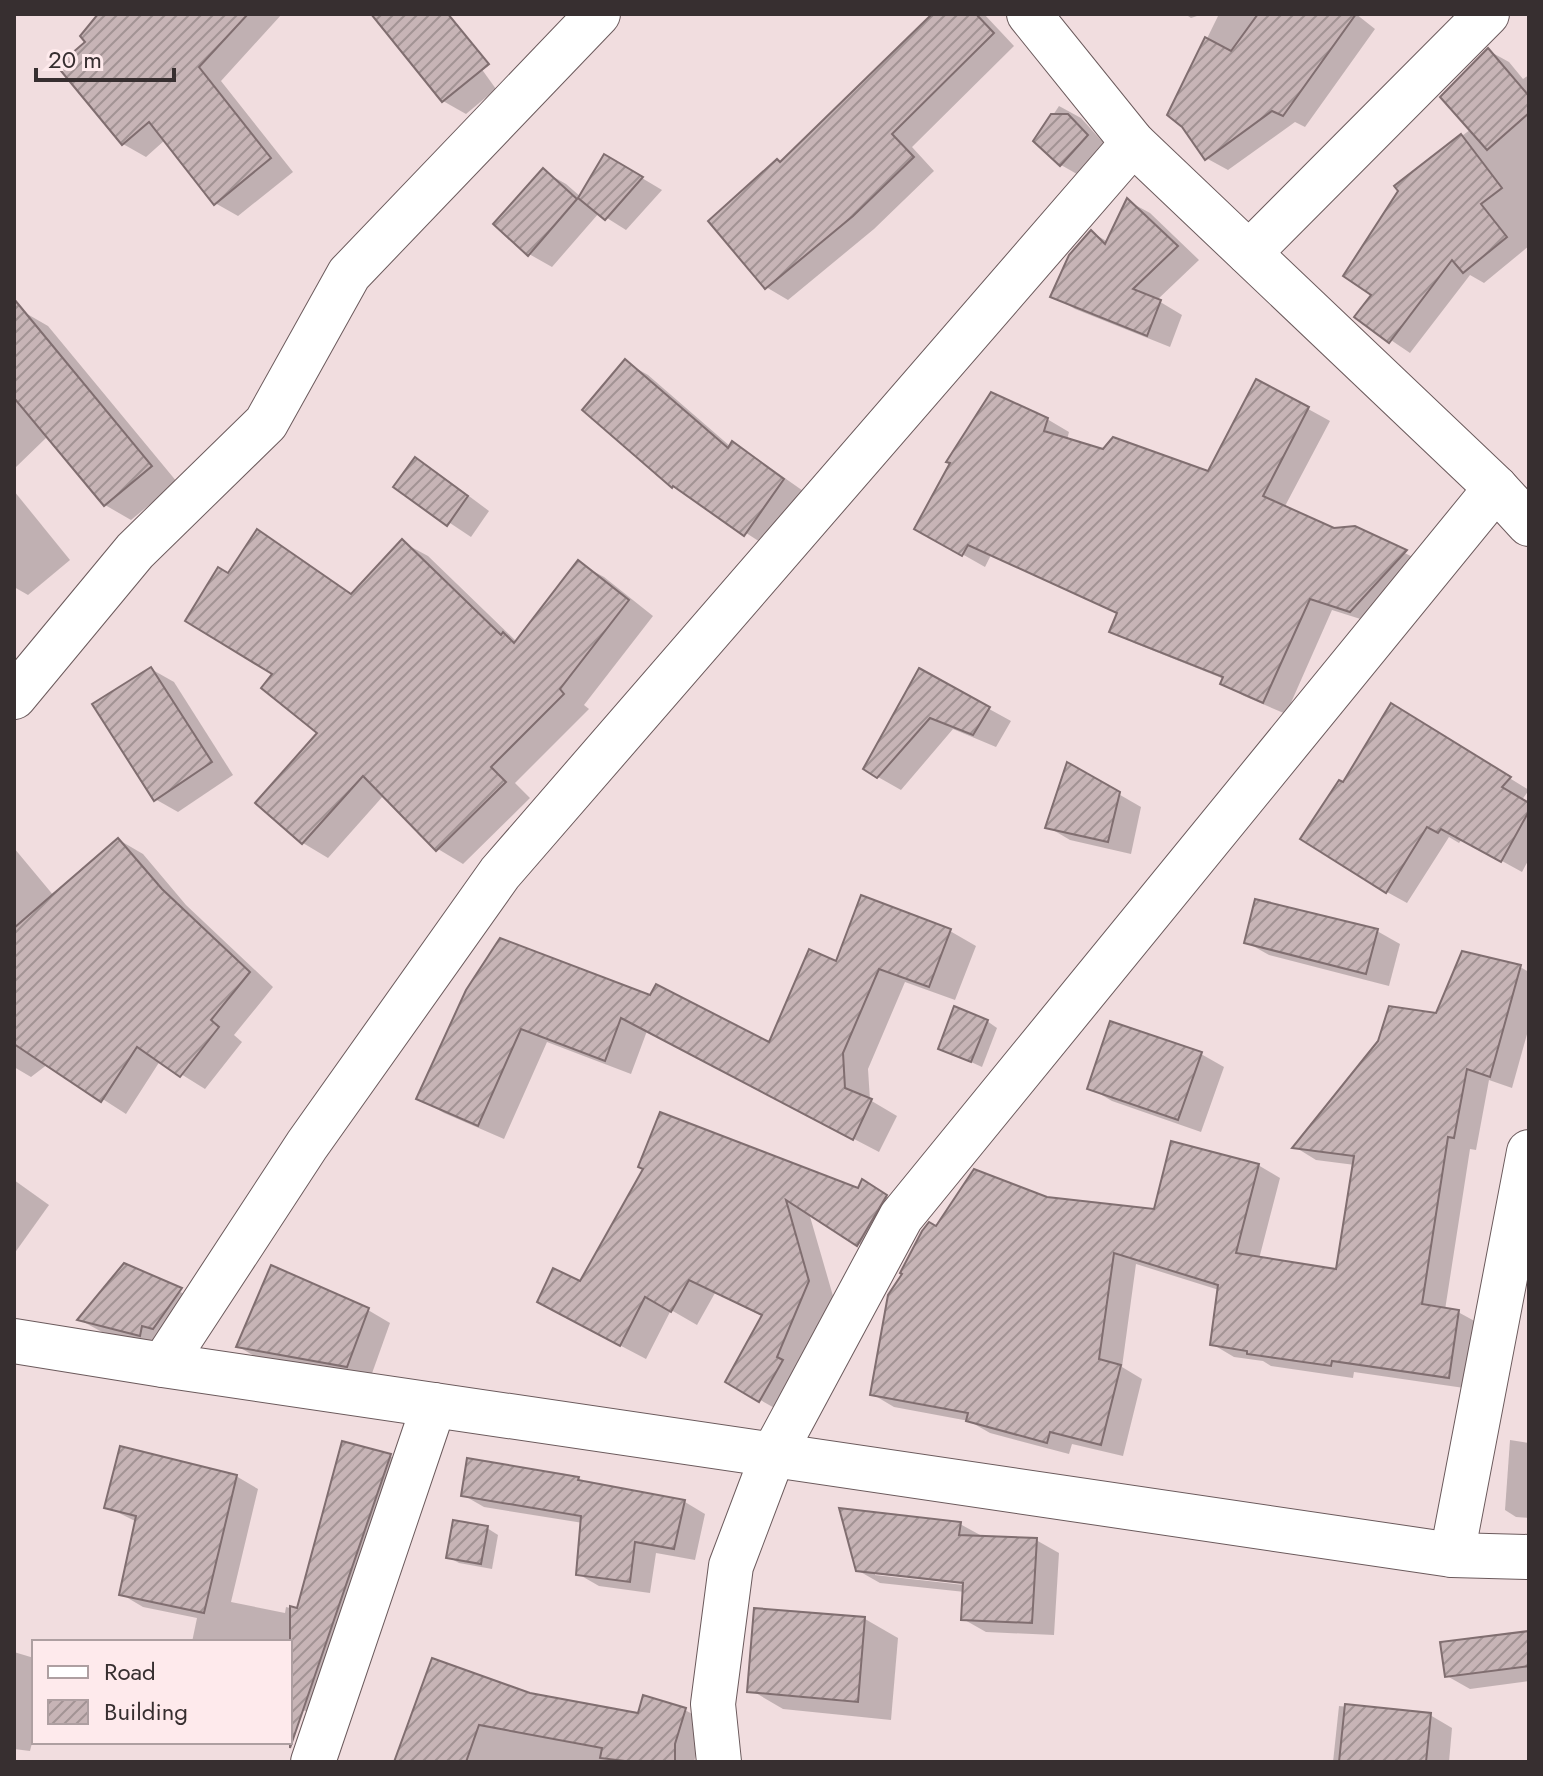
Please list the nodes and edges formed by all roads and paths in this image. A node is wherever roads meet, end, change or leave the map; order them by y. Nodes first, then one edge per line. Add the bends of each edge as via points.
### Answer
1 (598, 14) edge
2 (1029, 14) edge
3 (1487, 14) edge
4 (1133, 143) junction
5 (1249, 253) junction
6 (1496, 488) junction
7 (1529, 524) edge
8 (14, 697) edge
9 (1529, 1152) edge
10 (14, 1341) edge
11 (163, 1365) junction
12 (434, 1405) junction
13 (773, 1455) junction
14 (1452, 1555) junction
15 (1529, 1557) edge
16 (313, 1762) edge
17 (719, 1762) edge

1 - 8 street via 349,274 266,423 135,551
2 - 4 street
3 - 5 street
4 - 5 street
4 - 11 street via 500,873 307,1145
5 - 6 street
6 - 7 street
6 - 13 street via 901,1217
9 - 14 street
10 - 11 street
11 - 12 street
12 - 13 street
12 - 16 street
13 - 14 street
13 - 17 street via 731,1566 713,1704
14 - 15 street

